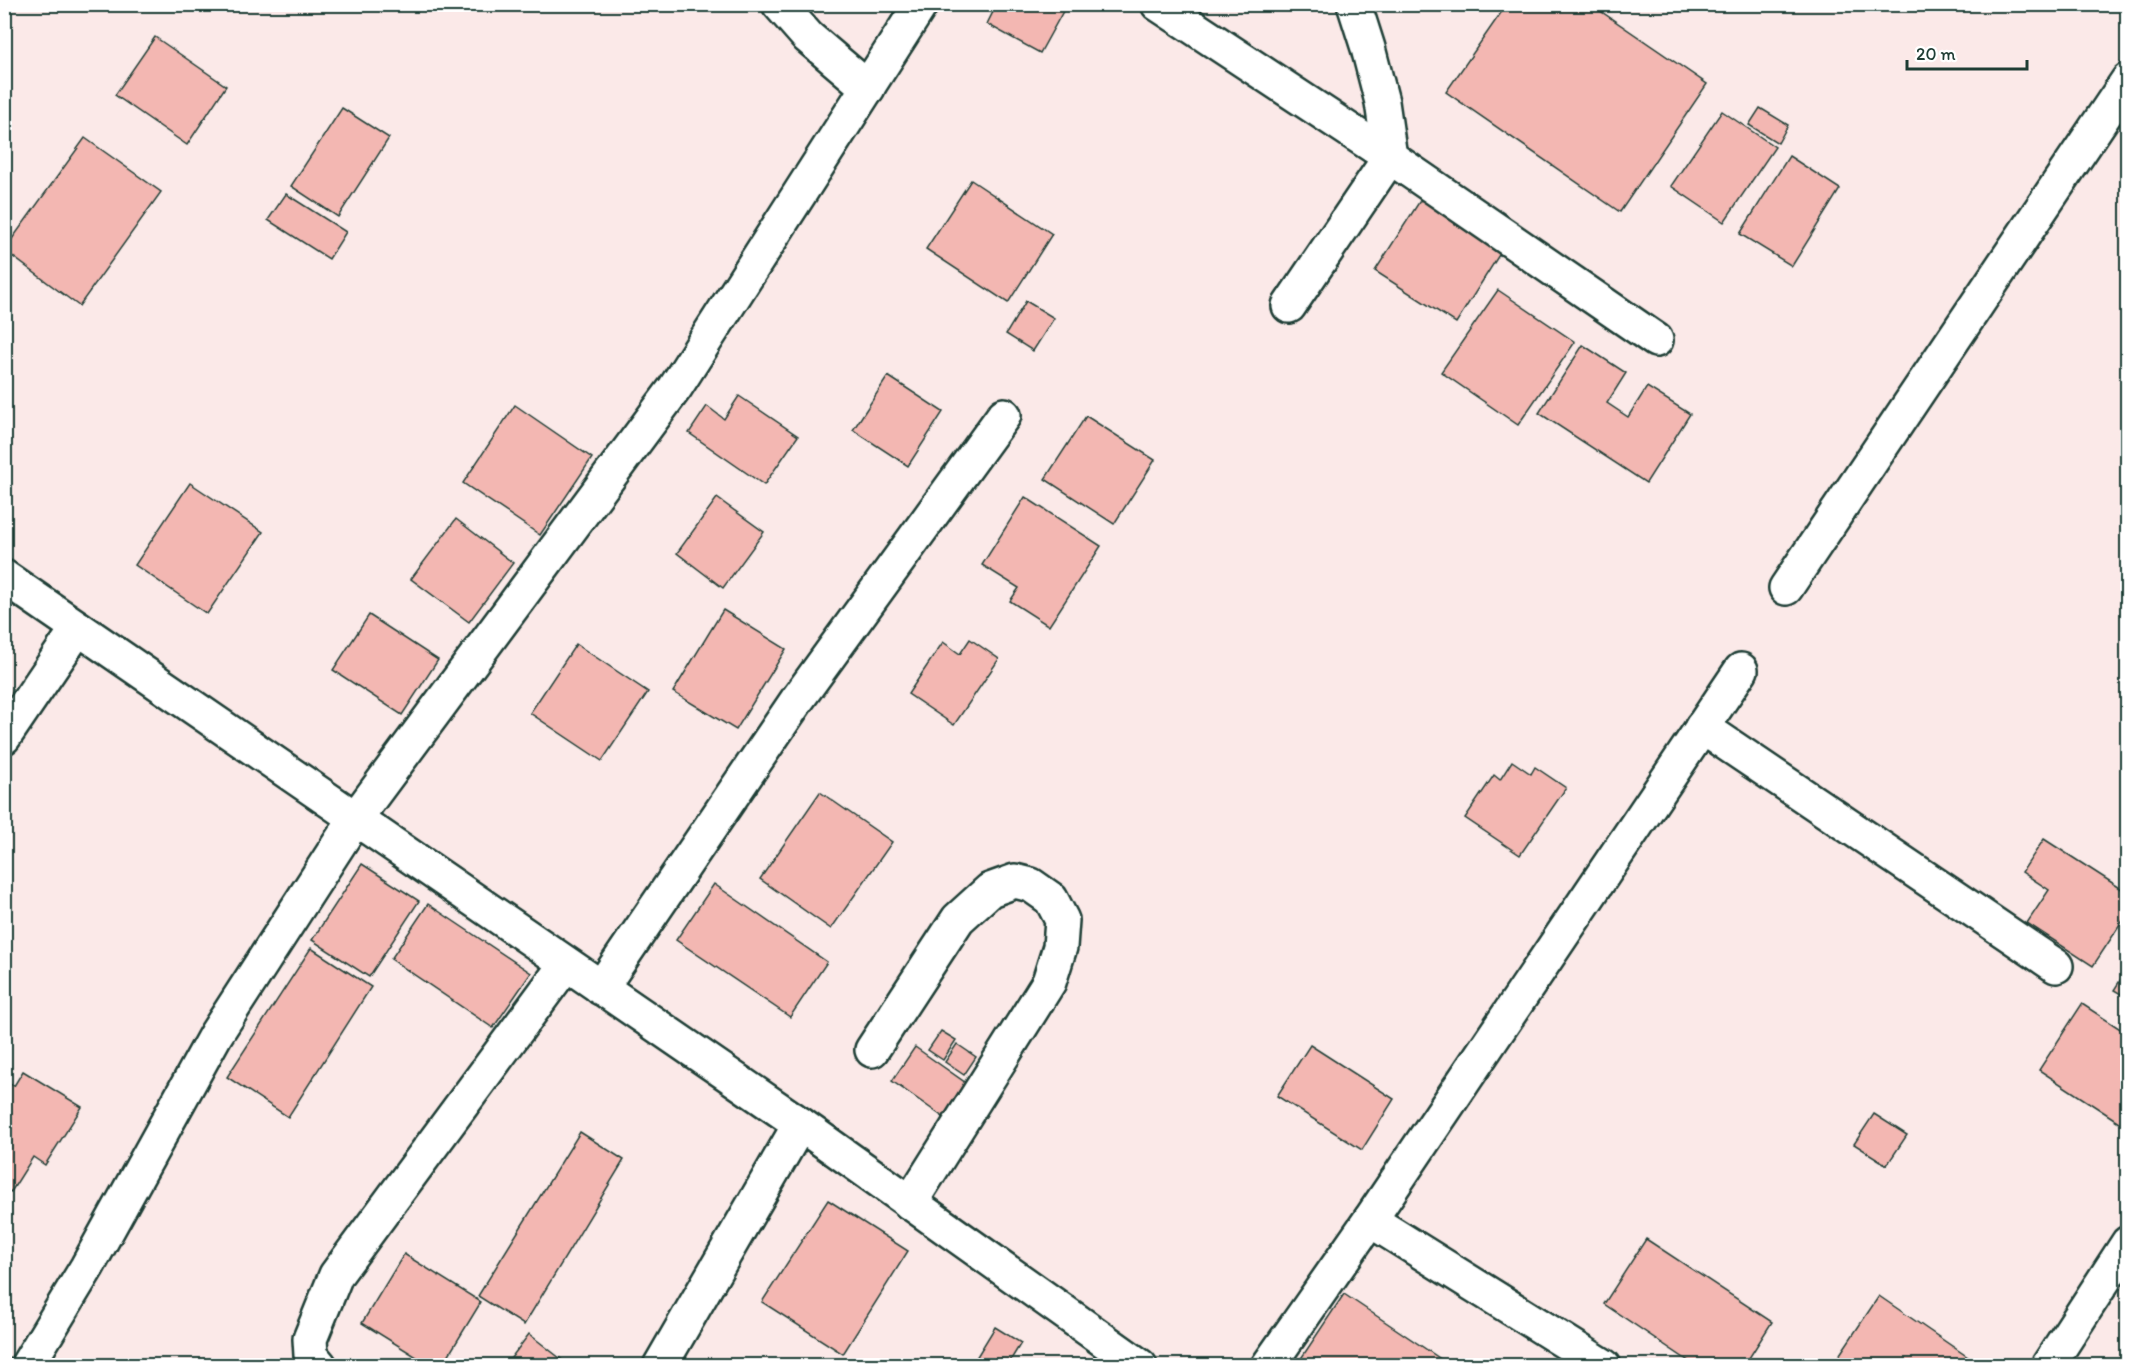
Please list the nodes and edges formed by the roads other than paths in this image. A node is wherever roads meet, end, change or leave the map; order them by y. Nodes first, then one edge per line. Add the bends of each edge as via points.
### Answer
1 (779, 4) edge
2 (921, 4) edge
3 (1354, 4) edge
4 (1164, 6) edge
5 (2127, 80) edge
6 (868, 88) junction
7 (1390, 157) junction
8 (1289, 306) dead end
9 (1656, 340) dead end
10 (1004, 415) dead end
11 (4, 577) edge
12 (1786, 588) dead end
13 (78, 628) junction
14 (1741, 670) dead end
15 (1702, 727) junction
16 (4, 737) edge
17 (355, 819) junction
18 (566, 964) junction
19 (2056, 966) dead end
20 (601, 988) junction
21 (872, 1050) dead end
22 (800, 1124) junction
23 (910, 1203) junction
24 (1371, 1220) junction
25 (2127, 1243) edge
26 (27, 1365) edge
27 (320, 1365) edge
28 (660, 1365) edge
29 (1140, 1365) edge
30 (1268, 1365) edge
31 (1604, 1365) edge
32 (2048, 1365) edge

1 - 6 street via 808,37
2 - 6 street
3 - 7 street via 1382,102
4 - 7 street
5 - 12 street
6 - 17 street via 675,388
7 - 8 street
7 - 9 street
10 - 20 street via 797,700
11 - 13 street
13 - 16 street
13 - 17 street
14 - 15 street
15 - 19 street
15 - 24 street
17 - 18 street
17 - 26 street via 216,1034 87,1267
18 - 20 street
18 - 27 street via 336,1275 310,1339 311,1355
20 - 22 street
21 - 23 street via 958,919 990,890 1015,881 1031,885 1051,899 1062,920 1060,946 1049,982
22 - 23 street
22 - 28 street
23 - 29 street
24 - 30 street
24 - 31 street
25 - 32 street

